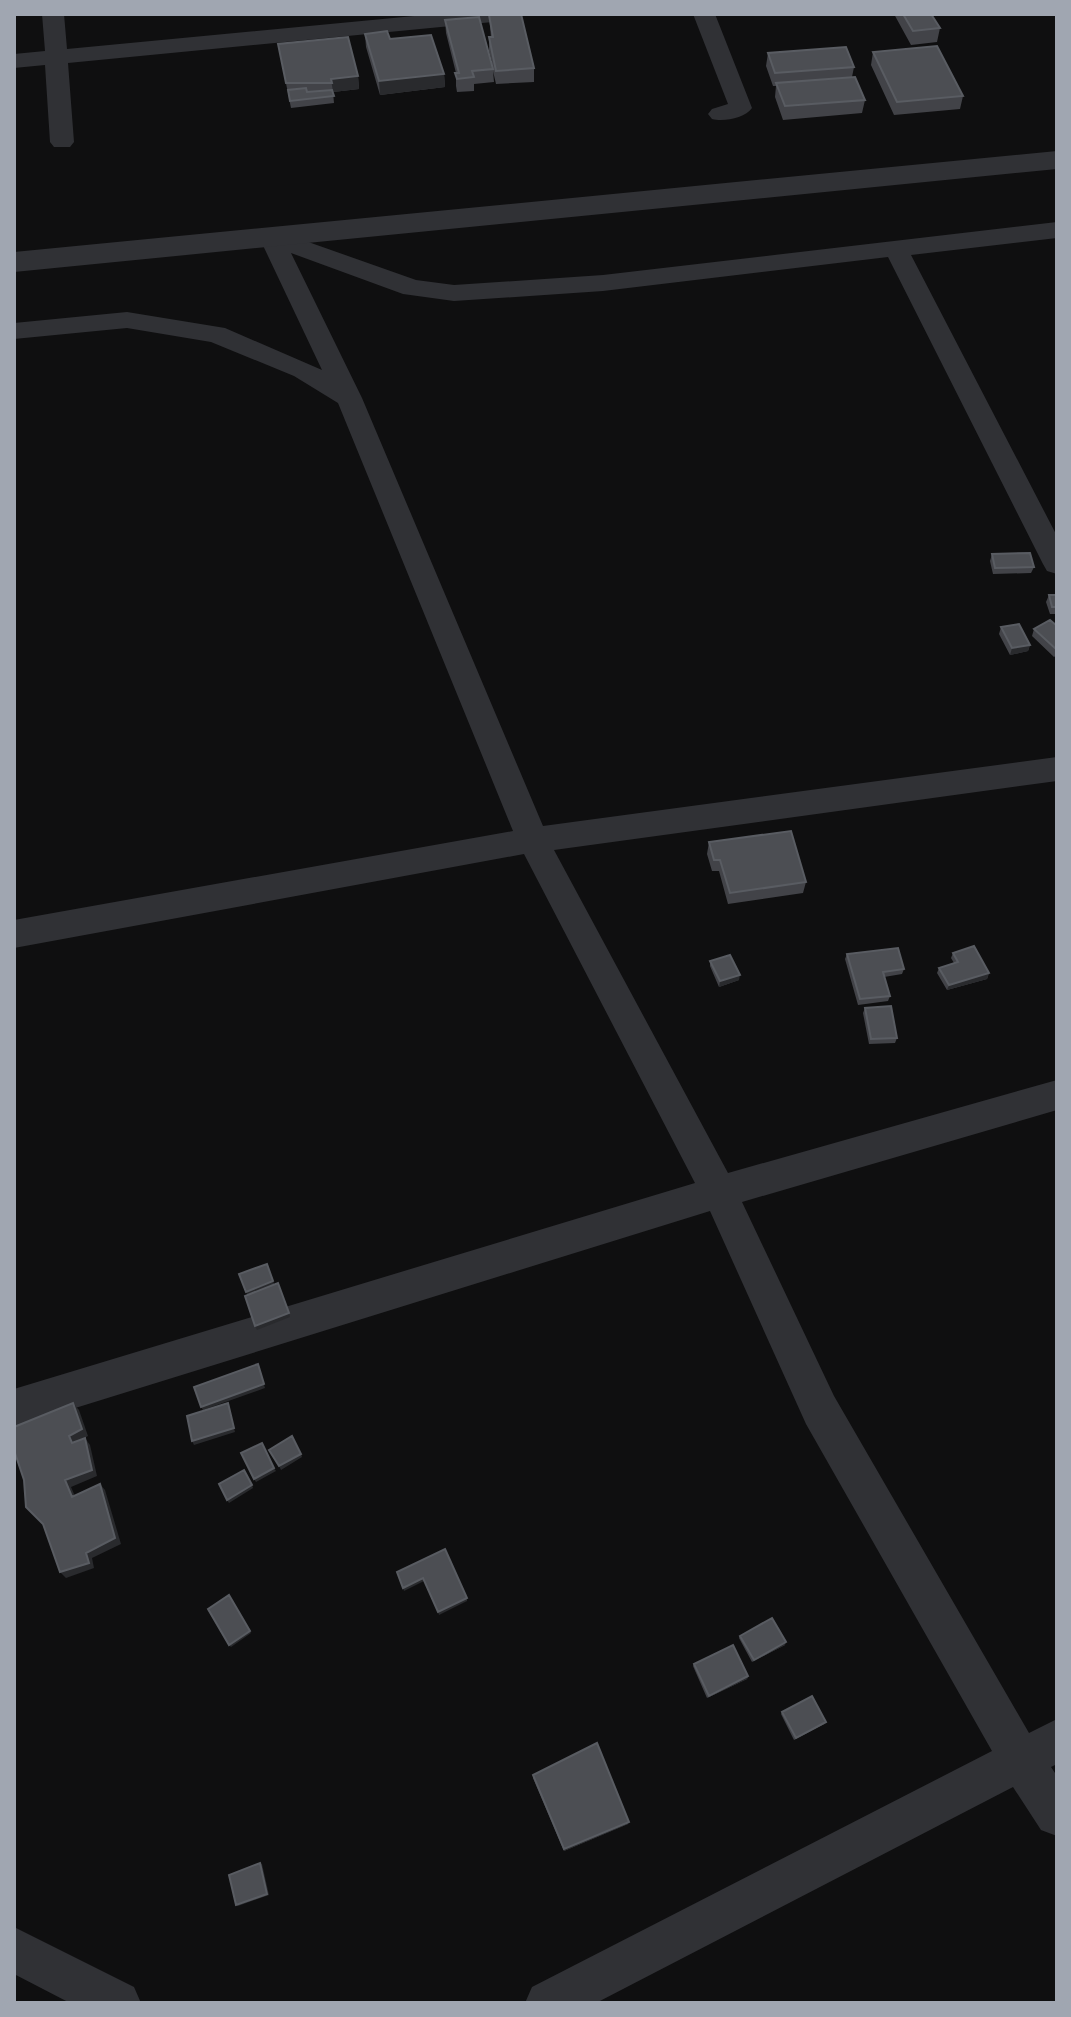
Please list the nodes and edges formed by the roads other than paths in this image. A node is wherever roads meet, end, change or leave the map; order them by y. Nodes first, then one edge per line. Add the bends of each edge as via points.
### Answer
1 (53, 14) edge
2 (503, 14) edge
3 (704, 14) edge
4 (56, 57) junction
5 (14, 61) edge
6 (720, 114) dead end
7 (62, 142) dead end
8 (1057, 160) edge
9 (1057, 230) edge
10 (271, 237) junction
11 (895, 247) junction
12 (14, 262) edge
13 (14, 331) edge
14 (349, 398) junction
15 (1057, 564) edge
16 (1057, 769) edge
17 (533, 840) junction
18 (14, 934) edge
19 (1057, 1095) edge
20 (719, 1192) junction
21 (14, 1408) edge
22 (1039, 1751) edge
23 (1057, 1814) edge
24 (14, 1950) edge
25 (118, 2003) edge
26 (548, 2003) edge

1 - 4 street
2 - 4 street
3 - 6 street via 741,108
4 - 5 street
4 - 7 street
8 - 10 street
9 - 11 street
10 - 11 street via 412,288 454,293 603,283
10 - 12 street
10 - 14 street
11 - 15 street
13 - 14 street via 127,320 216,334 303,370
14 - 17 street
16 - 17 street
17 - 18 street
17 - 20 street
19 - 20 street
20 - 21 street
20 - 22 street via 820,1410
22 - 23 street
22 - 26 street
24 - 25 street

